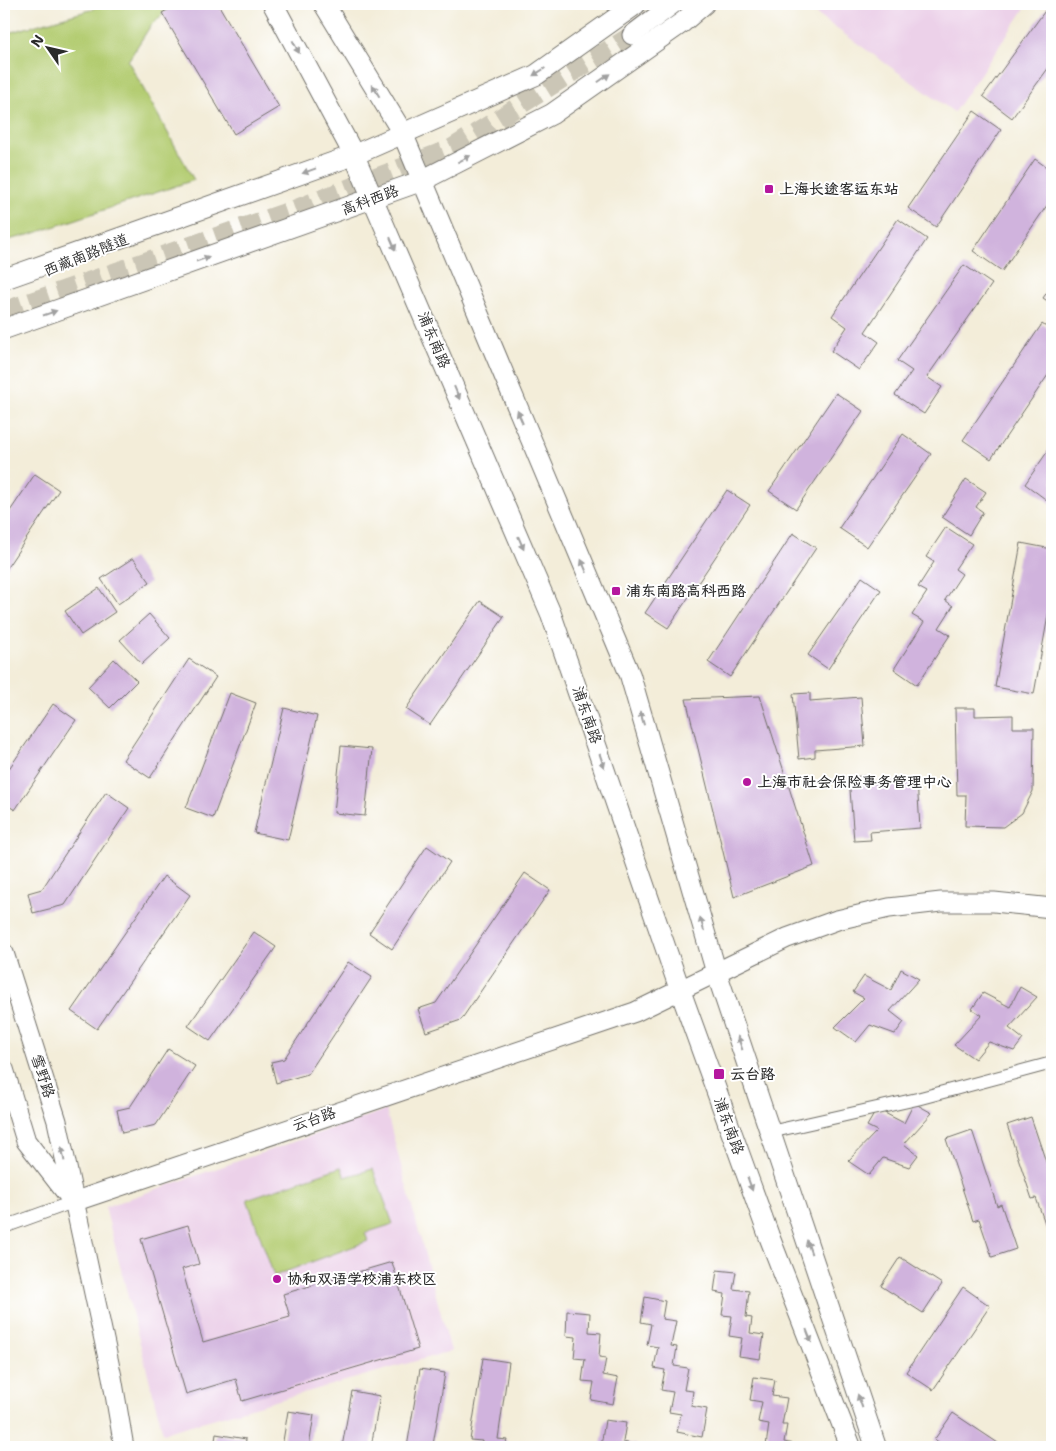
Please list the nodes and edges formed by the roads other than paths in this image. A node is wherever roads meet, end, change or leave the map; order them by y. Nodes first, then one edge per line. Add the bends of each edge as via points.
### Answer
1 (273, 4) edge
2 (324, 4) edge
3 (636, 4) edge
4 (673, 4) edge
5 (704, 4) edge
6 (632, 35) tunnel mouth
7 (402, 132) junction
8 (354, 155) junction
9 (421, 181) junction
10 (374, 199) junction
11 (168, 222) junction
12 (4, 279) edge
13 (4, 288) edge
14 (4, 329) edge
15 (1052, 904) edge
16 (4, 953) edge
17 (716, 971) junction
18 (680, 990) junction
19 (1052, 1063) edge
20 (4, 1069) edge
21 (770, 1132) junction
22 (73, 1202) junction
23 (4, 1227) edge
24 (124, 1447) edge
25 (851, 1447) edge
26 (876, 1447) edge

1 -> 8 main road, 浦东南路
7 -> 2 main road
3 -> 7 main road via 536,74
4 - 6 street
9 -> 5 main road, 高科西路 via 552,114
7 - 8 main road
7 - 9 main road
8 - 10 main road, 浦东南路
8 -> 11 main road
9 - 10 main road, 高科西路
17 -> 9 main road via 630,674
14 -> 10 main road, 高科西路
10 -> 18 main road, 浦东南路 via 551,614
11 - 12 main road
11 - 13 street, 西藏南路隧道
15 - 17 street, 云台路 via 967,901 863,913 812,929
22 -> 16 street, 雪野路 via 57,1121
17 - 18 street, 云台路
21 -> 17 main road
18 - 22 street, 云台路 via 635,1012
18 -> 25 main road, 浦东南路 via 769,1236
19 - 21 street via 917,1099
20 - 22 street, 雪野路 via 26,1141
26 -> 21 main road
22 - 23 street, 云台路
22 - 24 street, 雪野路

